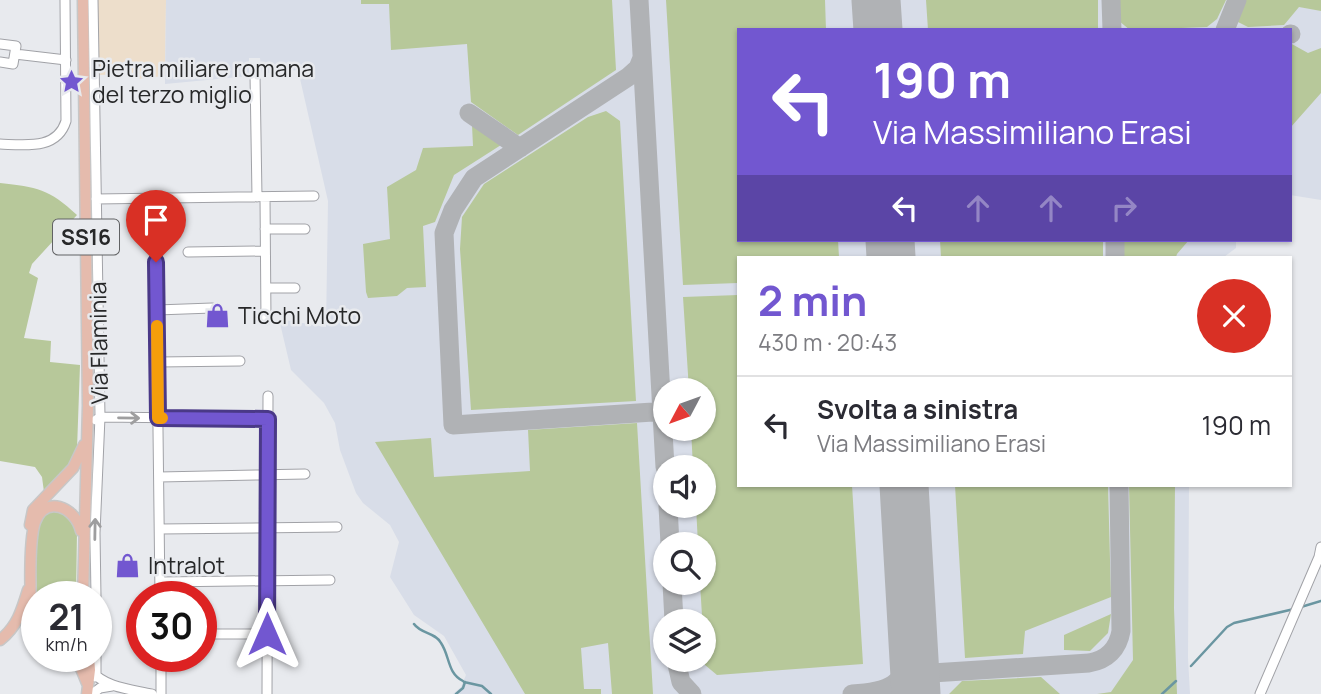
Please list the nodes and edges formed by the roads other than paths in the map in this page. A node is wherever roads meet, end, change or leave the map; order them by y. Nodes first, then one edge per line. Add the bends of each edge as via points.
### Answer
1 (65, 0) edge
2 (83, 0) edge
3 (93, 0) edge
4 (0, 44) edge
5 (15, 54) junction
6 (66, 60) junction
7 (0, 62) edge
8 (89, 67) junction
9 (255, 75) dead end
10 (0, 144) edge
11 (314, 196) dead end
12 (261, 197) junction
13 (96, 199) junction
14 (265, 229) junction
15 (305, 229) dead end
16 (265, 251) junction
17 (188, 252) dead end
18 (156, 262) dead end
19 (266, 288) junction
20 (295, 288) dead end
21 (212, 308) dead end
22 (157, 310) junction
23 (266, 320) dead end
24 (240, 361) dead end
25 (158, 362) junction
26 (268, 396) dead end
27 (100, 417) junction
28 (158, 418) junction
29 (268, 419) junction
30 (87, 434) junction
31 (305, 474) dead end
32 (268, 475) junction
33 (159, 477) junction
34 (268, 527) junction
35 (337, 527) dead end
36 (160, 529) junction
37 (82, 537) junction
38 (32, 547) junction
39 (1321, 547) edge
40 (31, 580) joint
41 (268, 580) junction
42 (330, 580) dead end
43 (83, 581) edge
44 (96, 581) edge
45 (160, 581) edge
46 (214, 581) edge
47 (21, 633) edge
48 (217, 634) edge
49 (267, 634) junction
50 (2, 639) edge
51 (161, 672) edge
52 (91, 681) edge
53 (112, 686) junction
54 (152, 694) edge
55 (161, 694) edge
56 (267, 694) edge
57 (1260, 694) edge

1 - 6 street
2 - 8 main road, Via Flaminia / SS16
3 - 8 street, Via Flaminia
4 - 5 street via 16,47
5 - 6 street
5 - 7 street via 13,64
6 - 10 street via 63,130 45,143
8 - 13 street, Via Flaminia via 96,90
8 - 30 main road, Via Flaminia / SS16
9 - 12 street
11 - 12 street
12 - 13 street
12 - 14 street
13 - 27 street, Via Flaminia
14 - 15 street
14 - 16 street
16 - 17 street
16 - 19 street
18 - 22 street
19 - 20 street
19 - 23 street
21 - 22 street
22 - 25 street
24 - 25 street
25 - 28 street
26 - 29 street
27 -> 28 street
27 - 30 street
44 -> 27 street, Via Flaminia
28 - 29 street
28 - 33 street
29 - 32 street
30 - 37 main road, Via Flaminia / SS16
30 - 38 main road, Via Flaminia / SS16 via 73,468 33,510 29,527
31 - 32 street
32 - 33 street
32 - 34 street
33 - 36 street
34 - 35 street
34 - 36 street
34 - 41 street
36 - 45 street
37 - 38 main road, Via Flaminia / SS16 via 72,512 52,507 36,520
37 - 43 main road, Via Flaminia / SS16
38 - 40 main road, Via Flaminia / SS16
39 - 57 street
40 - 50 main road via 20,616
41 - 42 street
41 - 46 street
41 - 49 street
47 - 50 main road
48 - 49 street
49 - 56 street
51 - 55 street
52 - 53 street
52 - 53 street via 100,688
53 - 54 street

